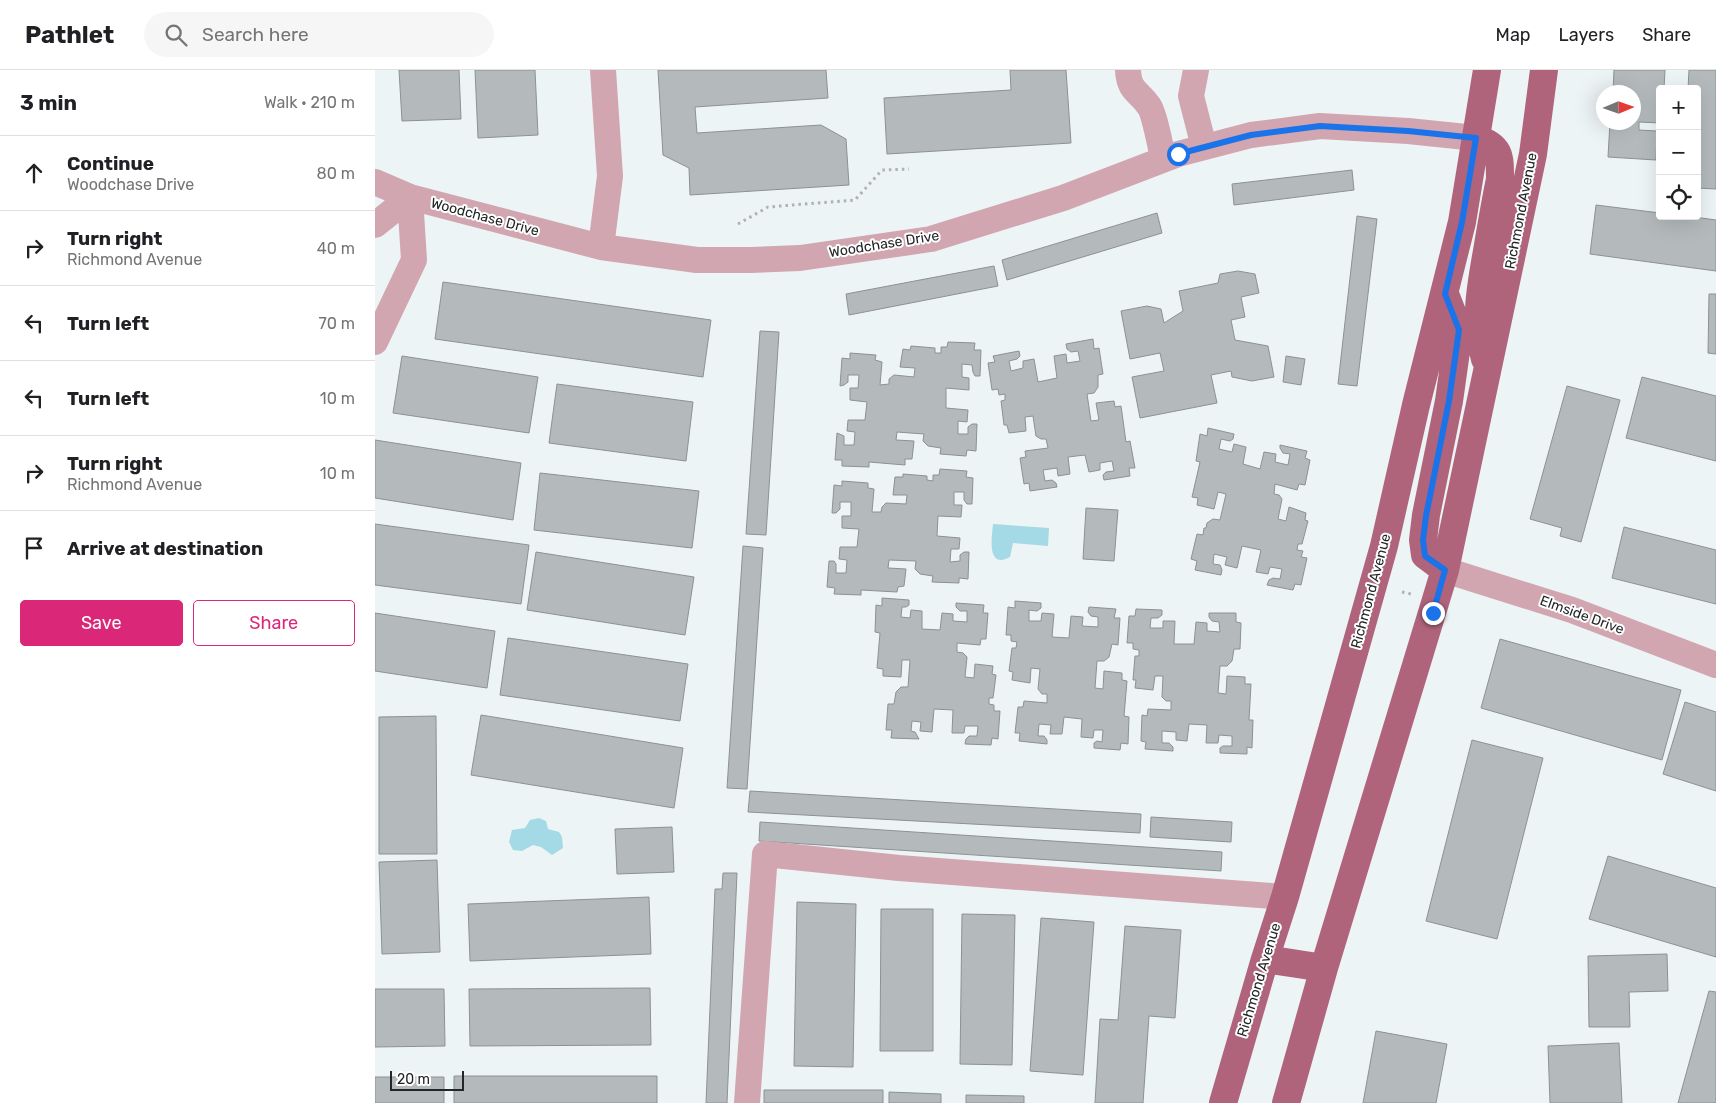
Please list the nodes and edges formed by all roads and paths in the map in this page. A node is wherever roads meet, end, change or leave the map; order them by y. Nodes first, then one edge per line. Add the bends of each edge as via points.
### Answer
1 (603, 70) edge
2 (1128, 70) edge
3 (1196, 70) edge
4 (1487, 70) edge
5 (1544, 70) edge
6 (1476, 138) junction
7 (1204, 147) junction
8 (1163, 159) junction
9 (909, 169) dead end
10 (375, 182) edge
11 (410, 197) junction
12 (738, 224) dead end
13 (375, 225) edge
14 (601, 248) junction
15 (1445, 294) junction
16 (375, 342) edge
17 (1488, 369) junction
18 (1445, 570) junction
19 (1716, 665) edge
20 (1285, 897) junction
21 (1265, 959) junction
22 (1324, 968) junction
23 (747, 1103) edge
24 (1223, 1103) edge
25 (1286, 1103) edge

1 - 14 street via 610,176
2 - 8 street via 1129,82 1150,107
3 - 7 street via 1191,96
4 - 6 main road, Richmond Avenue
5 - 17 main road, Richmond Avenue via 1533,154
6 - 7 street, Woodchase Drive via 1320,126 1251,135
6 - 15 main road, Richmond Avenue via 1462,222
6 - 17 main road via 1490,144 1500,161 1500,179 1479,291 1481,346
7 - 8 street, Woodchase Drive
8 - 14 street, Woodchase Drive via 1063,198 931,239 800,258 751,260 697,260
9 - 12 path via 882,170 855,200 768,207
10 - 11 street, Woodchase Drive
11 - 13 street
11 - 14 street, Woodchase Drive
11 - 16 street via 414,260
15 - 18 main road via 1459,330 1423,540 1425,556
15 - 20 main road, Richmond Avenue via 1384,546
17 - 18 main road, Richmond Avenue
18 - 19 street, Elmside Drive via 1572,610
18 - 22 main road, Richmond Avenue
20 - 21 main road, Richmond Avenue
20 - 23 street via 899,868 765,854
21 - 22 main road
21 - 24 main road, Richmond Avenue
22 - 25 main road, Richmond Avenue

